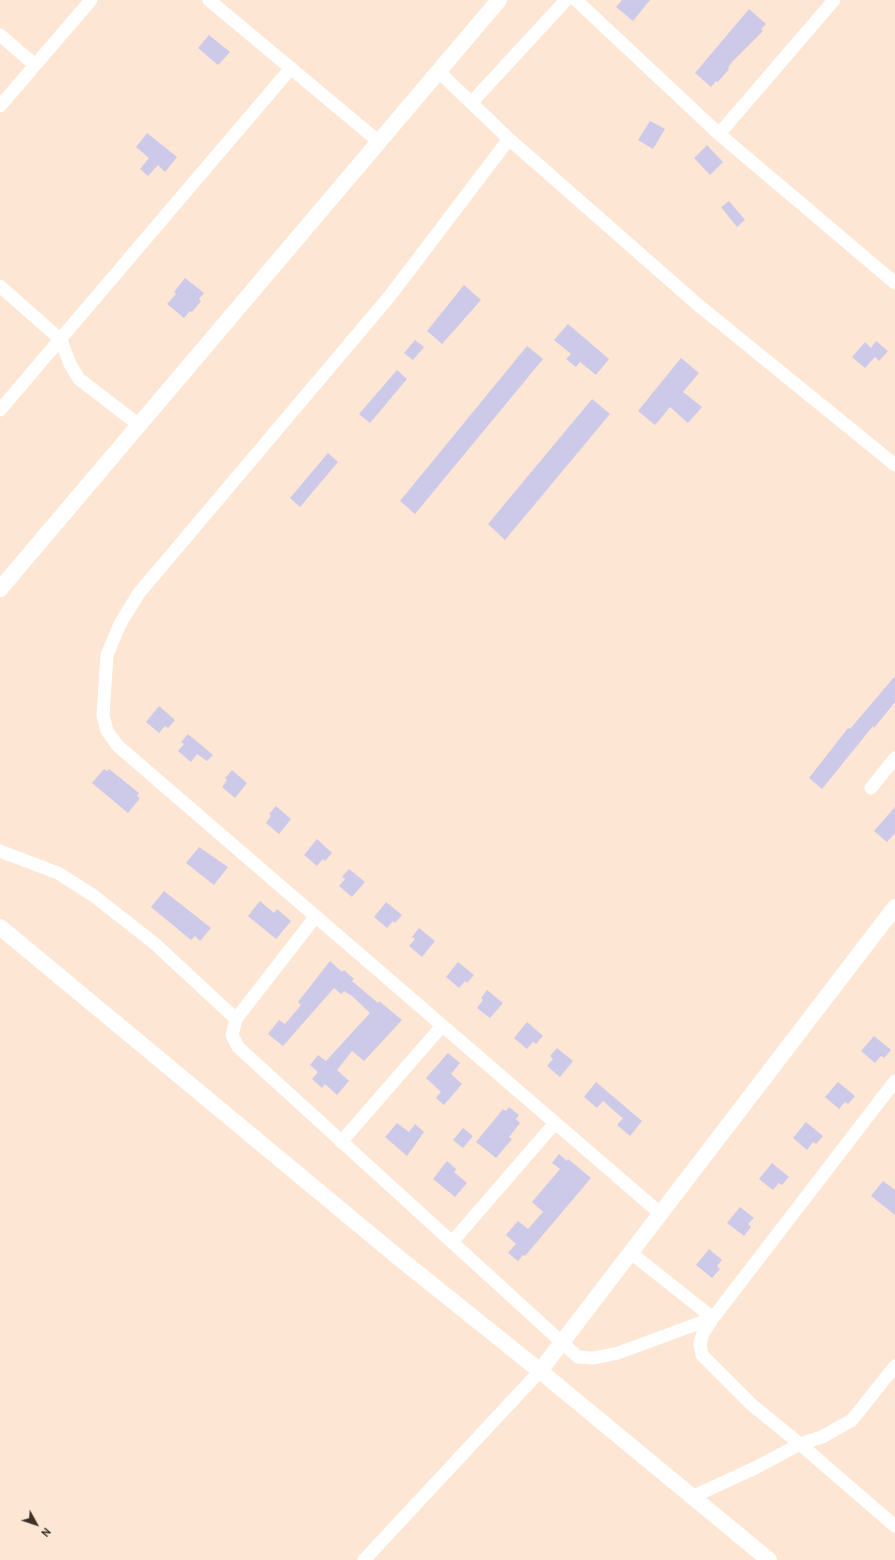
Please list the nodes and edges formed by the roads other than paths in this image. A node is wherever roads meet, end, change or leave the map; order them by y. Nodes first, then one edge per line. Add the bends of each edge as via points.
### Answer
1 (91, 0) edge
2 (209, 0) edge
3 (499, 0) edge
4 (566, 0) edge
5 (576, 0) edge
6 (834, 0) edge
7 (0, 35) edge
8 (36, 65) junction
9 (291, 68) junction
10 (438, 71) junction
11 (471, 104) junction
12 (0, 106) edge
13 (719, 134) junction
14 (509, 139) junction
15 (378, 141) junction
16 (895, 283) edge
17 (0, 286) edge
18 (61, 340) junction
19 (0, 410) edge
20 (139, 425) junction
21 (895, 465) edge
22 (0, 589) edge
23 (895, 758) edge
24 (871, 788) dead end
25 (0, 851) edge
26 (895, 907) edge
27 (316, 916) junction
28 (0, 927) edge
29 (236, 1019) junction
30 (442, 1026) junction
31 (895, 1081) edge
32 (555, 1123) junction
33 (342, 1142) junction
34 (661, 1214) junction
35 (452, 1242) junction
36 (631, 1253) junction
37 (713, 1318) junction
38 (563, 1343) junction
39 (895, 1366) edge
40 (540, 1371) junction
41 (800, 1444) junction
42 (692, 1497) junction
43 (895, 1526) edge
44 (364, 1560) edge
45 (769, 1560) edge

1 - 8 street
2 - 9 street
3 - 10 street
4 - 11 street
5 - 13 street
6 - 13 street
7 - 8 street
8 - 12 street
9 - 15 street
9 - 18 street
10 - 11 street
10 - 15 street
11 - 14 street
13 - 16 street
14 - 21 street via 697,304
14 - 27 street via 389,297 139,593 120,624 107,655 103,715 108,731 118,746
15 - 20 street
17 - 18 street
18 - 19 street
18 - 20 street via 79,379
20 - 22 street
23 - 24 street
25 - 29 street via 58,873 94,896 154,943
26 - 34 street
27 - 29 street
27 - 30 street
28 - 40 street
29 - 33 street via 232,1035 238,1047
30 - 32 street
30 - 33 street
31 - 37 street
32 - 34 street
32 - 35 street
33 - 35 street
34 - 36 street
35 - 38 street
36 - 37 street
36 - 38 street
37 - 38 street via 618,1354 594,1358 578,1357
37 - 41 street via 703,1333 700,1344 702,1355 752,1405
38 - 40 street
39 - 41 street via 852,1420 822,1437
40 - 42 street
40 - 44 street
41 - 42 street
41 - 43 street
42 - 45 street

